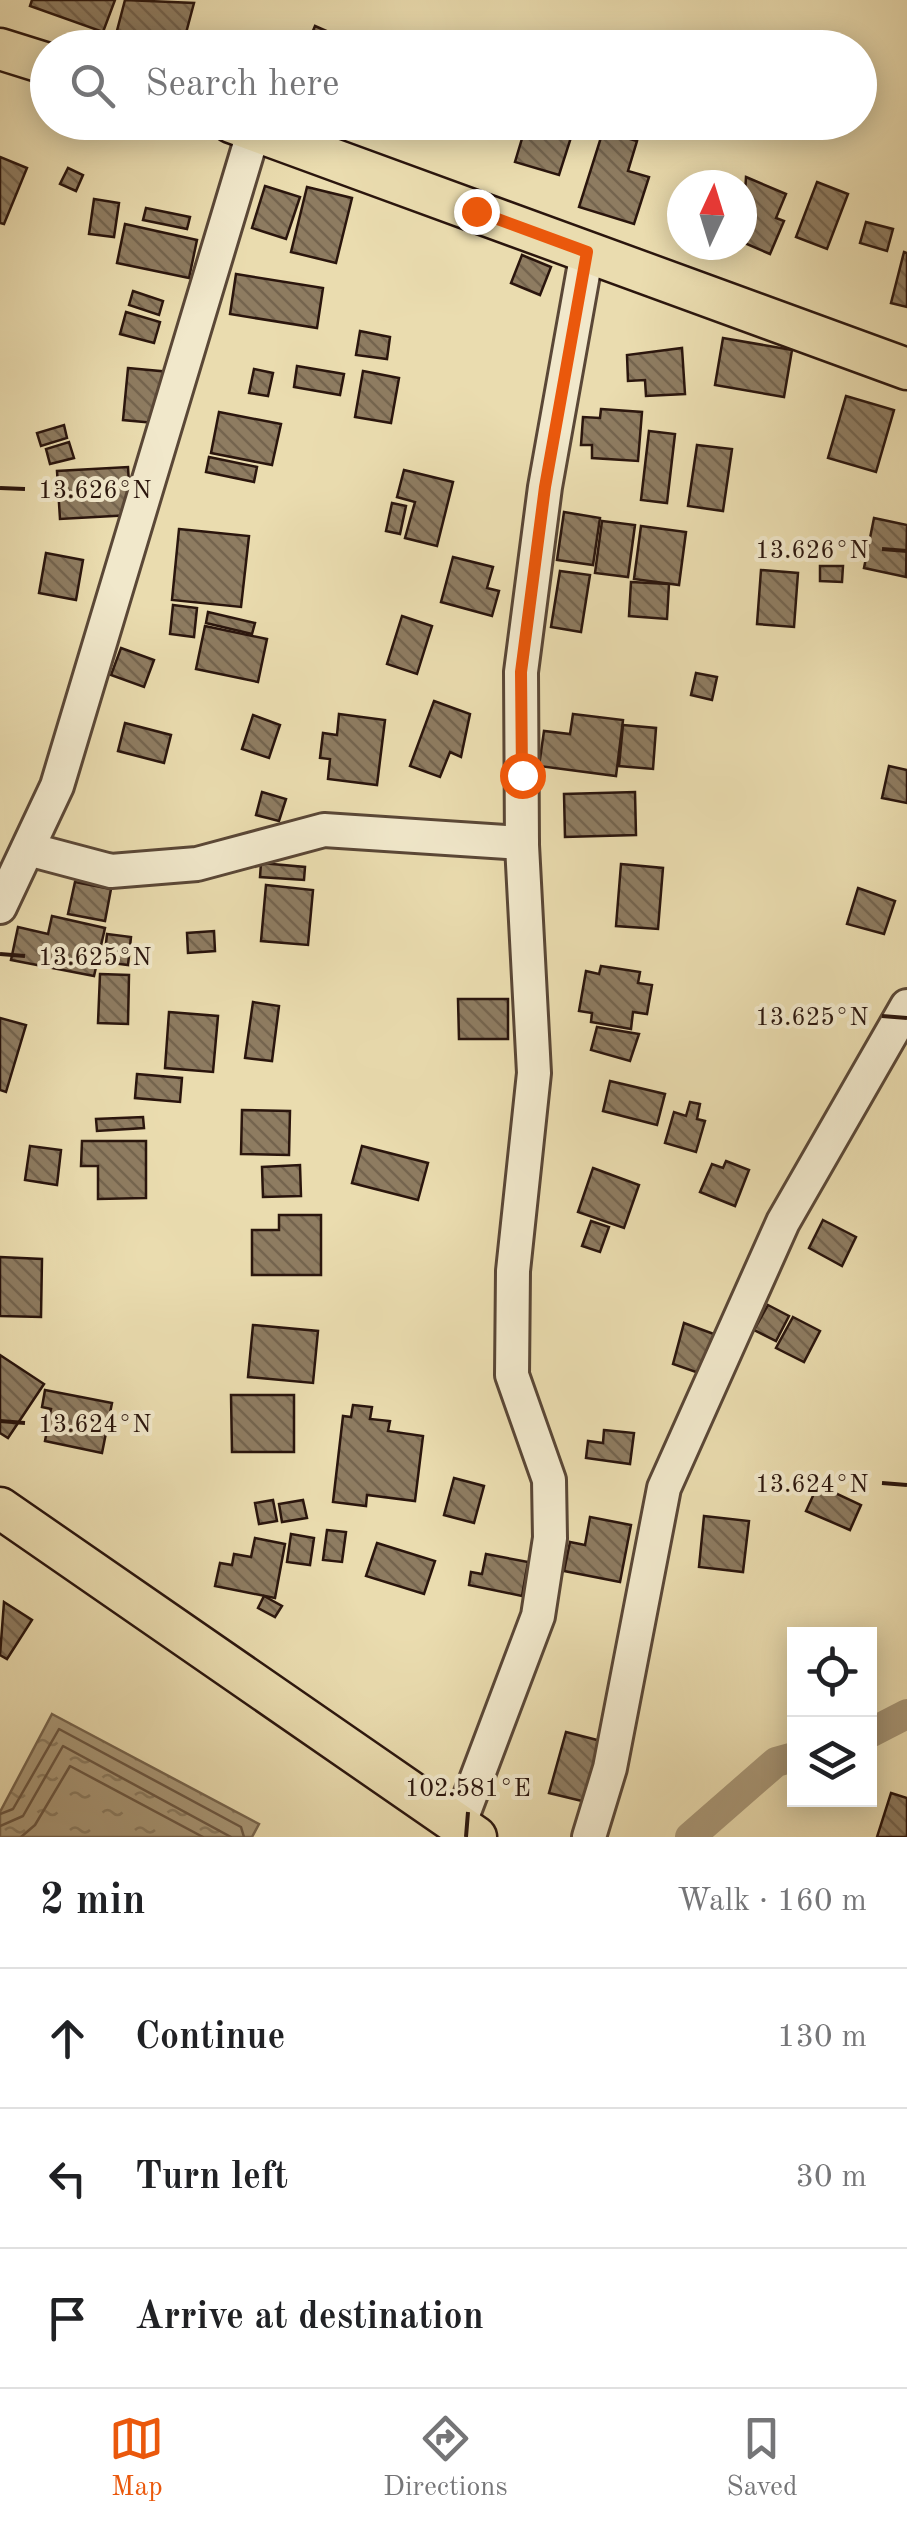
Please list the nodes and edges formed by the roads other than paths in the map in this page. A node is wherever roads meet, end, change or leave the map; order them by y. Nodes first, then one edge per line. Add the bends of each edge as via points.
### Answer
1 (0, 48) edge
2 (30, 58) edge
3 (238, 140) edge
4 (280, 140) edge
5 (587, 252) junction
6 (907, 369) edge
7 (522, 844) junction
8 (28, 848) junction
9 (0, 906) edge
10 (907, 1006) edge
11 (0, 1508) edge
12 (467, 1831) edge
13 (589, 1837) edge

1 - 2 main road
3 - 8 street via 57,786
4 - 5 main road
5 - 6 main road
5 - 7 street via 545,487 521,672
7 - 8 street via 324,830 197,864 110,871
7 - 12 street via 534,1073 513,1270 512,1375 549,1480 550,1538 538,1616
8 - 9 street
10 - 13 street via 782,1222 664,1488 610,1768
11 - 12 main road

